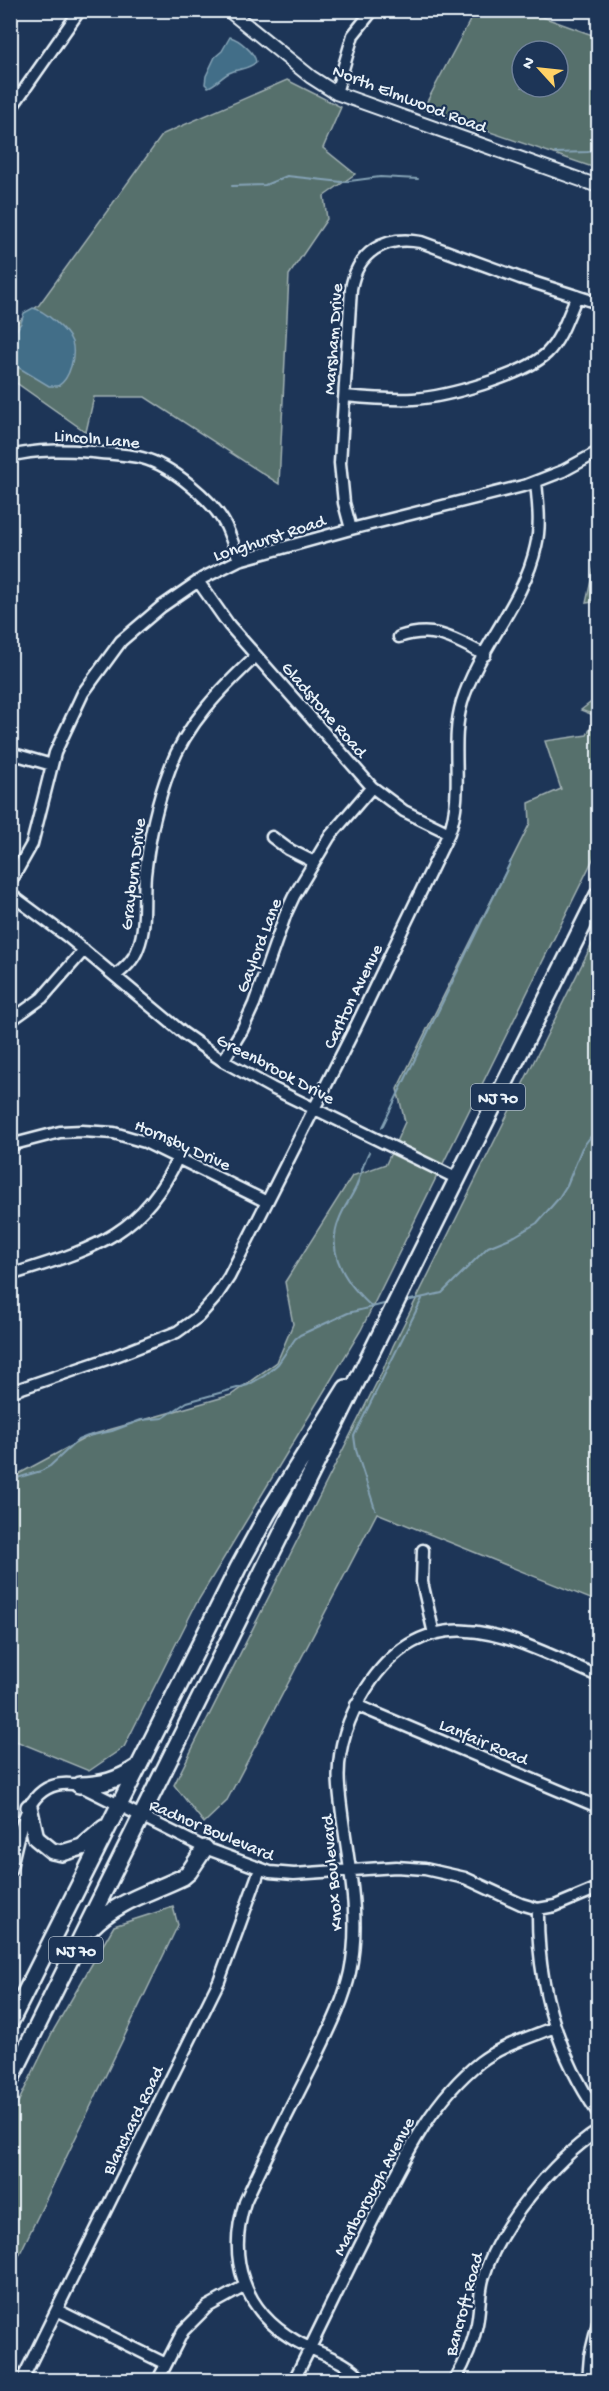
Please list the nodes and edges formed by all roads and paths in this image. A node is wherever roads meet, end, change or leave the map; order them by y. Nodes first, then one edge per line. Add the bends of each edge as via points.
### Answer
1 (80, 10) edge
2 (228, 10) edge
3 (373, 10) edge
4 (336, 93) junction
5 (10, 111) edge
6 (598, 186) edge
7 (577, 296) junction
8 (598, 303) edge
9 (345, 396) junction
10 (598, 452) edge
11 (10, 456) edge
12 (536, 482) junction
13 (351, 529) junction
14 (239, 560) junction
15 (198, 581) junction
16 (399, 637) dead end
17 (485, 655) junction
18 (256, 656) junction
19 (10, 753) edge
20 (52, 765) junction
21 (372, 787) junction
22 (449, 833) junction
23 (272, 837) dead end
24 (314, 862) junction
25 (10, 883) edge
26 (10, 894) edge
27 (598, 895) edge
28 (84, 950) junction
29 (115, 976) junction
30 (10, 1021) edge
31 (223, 1061) junction
32 (313, 1108) junction
33 (10, 1145) edge
34 (178, 1157) junction
35 (458, 1179) junction
36 (267, 1202) junction
37 (10, 1275) edge
38 (394, 1306) junction
39 (10, 1392) edge
40 (423, 1550) dead end
41 (434, 1634) junction
42 (598, 1676) edge
43 (356, 1705) junction
44 (138, 1767) junction
45 (79, 1785) junction
46 (29, 1807) junction
47 (598, 1807) edge
48 (115, 1813) junction
49 (141, 1818) junction
50 (205, 1848) junction
51 (260, 1869) junction
52 (350, 1870) junction
53 (10, 1871) edge
54 (598, 1888) edge
55 (538, 1909) junction
56 (81, 1940) junction
57 (10, 2023) edge
58 (555, 2027) junction
59 (10, 2081) edge
60 (598, 2113) edge
61 (598, 2131) edge
62 (245, 2286) junction
63 (57, 2310) junction
64 (598, 2323) edge
65 (310, 2347) junction
66 (166, 2364) junction
67 (22, 2380) edge
68 (158, 2380) edge
69 (294, 2380) edge
70 (363, 2380) edge
71 (455, 2380) edge
72 (588, 2380) edge

1 - 5 street
2 - 4 main road, North Elmwood Road
3 - 4 street via 353,35
4 - 6 main road, North Elmwood Road
7 - 8 street, Marsham Drive
7 - 9 street via 546,353 508,375 426,398
7 - 9 street, Marsham Drive via 421,242 384,245 360,261 353,279
9 - 13 street, Marsham Drive via 340,463
10 - 12 street, Longhurst Road
11 - 14 street, Lincoln Lane via 55,450 121,454 154,462 183,480 215,510
12 - 13 street, Longhurst Road
12 - 17 street, Carlton Avenue via 538,524 533,557
13 - 14 street, Longhurst Road
14 - 15 street, Longhurst Road
15 - 18 street, Gladstone Road
15 - 20 street, Longhurst Road via 121,641 83,693
16 - 17 street via 437,633
17 - 22 street, Carlton Avenue via 459,714 457,806
18 - 21 street, Gladstone Road
18 - 29 street, Grayburn Drive via 203,711 173,759 152,828 141,939 130,962
19 - 20 street
20 - 25 street, Longhurst Road via 32,844
21 - 22 street, Gladstone Road via 404,811
21 - 24 street, Gaylord Lane via 336,828
22 - 32 street, Carlton Avenue
23 - 24 street
24 - 31 street, Gaylord Lane via 286,913 254,1004
26 - 28 street, Greenbrook Drive
27 - 35 highway, NJ 70
28 - 29 street, Greenbrook Drive
28 - 30 street via 42,998
29 - 31 street, Greenbrook Drive
31 - 32 street, Greenbrook Drive
32 - 35 street, Greenbrook Drive
32 - 36 street, Carlton Avenue
33 - 34 street, Hornsby Drive via 60,1132 103,1131 135,1138
34 - 36 street, Hornsby Drive
34 - 37 street via 158,1193 121,1232 101,1244
35 - 38 highway, NJ 70
36 - 39 street, Carlton Avenue via 222,1288 188,1325 152,1343
38 - 44 highway, NJ 70 via 257,1532
38 - 49 highway, NJ 70
40 - 41 street via 422,1582
41 - 42 street, Knox Boulevard via 453,1630 500,1635
41 - 43 street, Knox Boulevard via 392,1657
43 - 47 street, Lanfair Road
43 - 52 street, Knox Boulevard via 343,1738 339,1762
44 - 45 highway via 111,1782
44 - 48 highway, NJ 70
45 - 46 street, Radnor Boulevard via 65,1782 50,1786
45 - 48 street, Radnor Boulevard
46 - 48 highway via 36,1838 52,1851 62,1853 82,1847
46 - 53 street, Radnor Boulevard
48 - 49 street, Radnor Boulevard
48 - 57 highway, NJ 70
49 - 50 street, Radnor Boulevard
49 - 56 highway, NJ 70
50 - 51 street, Radnor Boulevard
50 - 56 highway via 183,1877 112,1909
51 - 52 street, Radnor Boulevard via 294,1874
51 - 63 street, Blanchard Road via 219,1981
52 - 55 street, Radnor Boulevard via 396,1867 438,1871 465,1878
52 - 62 street, Knox Boulevard via 354,1926 350,1972 333,2024 245,2202 236,2248
54 - 55 street
55 - 58 street via 539,1959
56 - 59 highway, NJ 70
58 - 60 street via 578,2080
58 - 65 street, Marlborough Avenue via 503,2047 482,2061 431,2115 399,2167
61 - 71 street, Bancroft Road via 563,2159 535,2190 495,2249 483,2280 475,2332
62 - 65 street, Knox Boulevard via 269,2321
62 - 66 street via 207,2307 183,2331
63 - 66 street
63 - 67 street, Blanchard Road
64 - 72 street
65 - 69 street, Marlborough Avenue
65 - 70 street, Knox Boulevard via 340,2362
66 - 68 street

